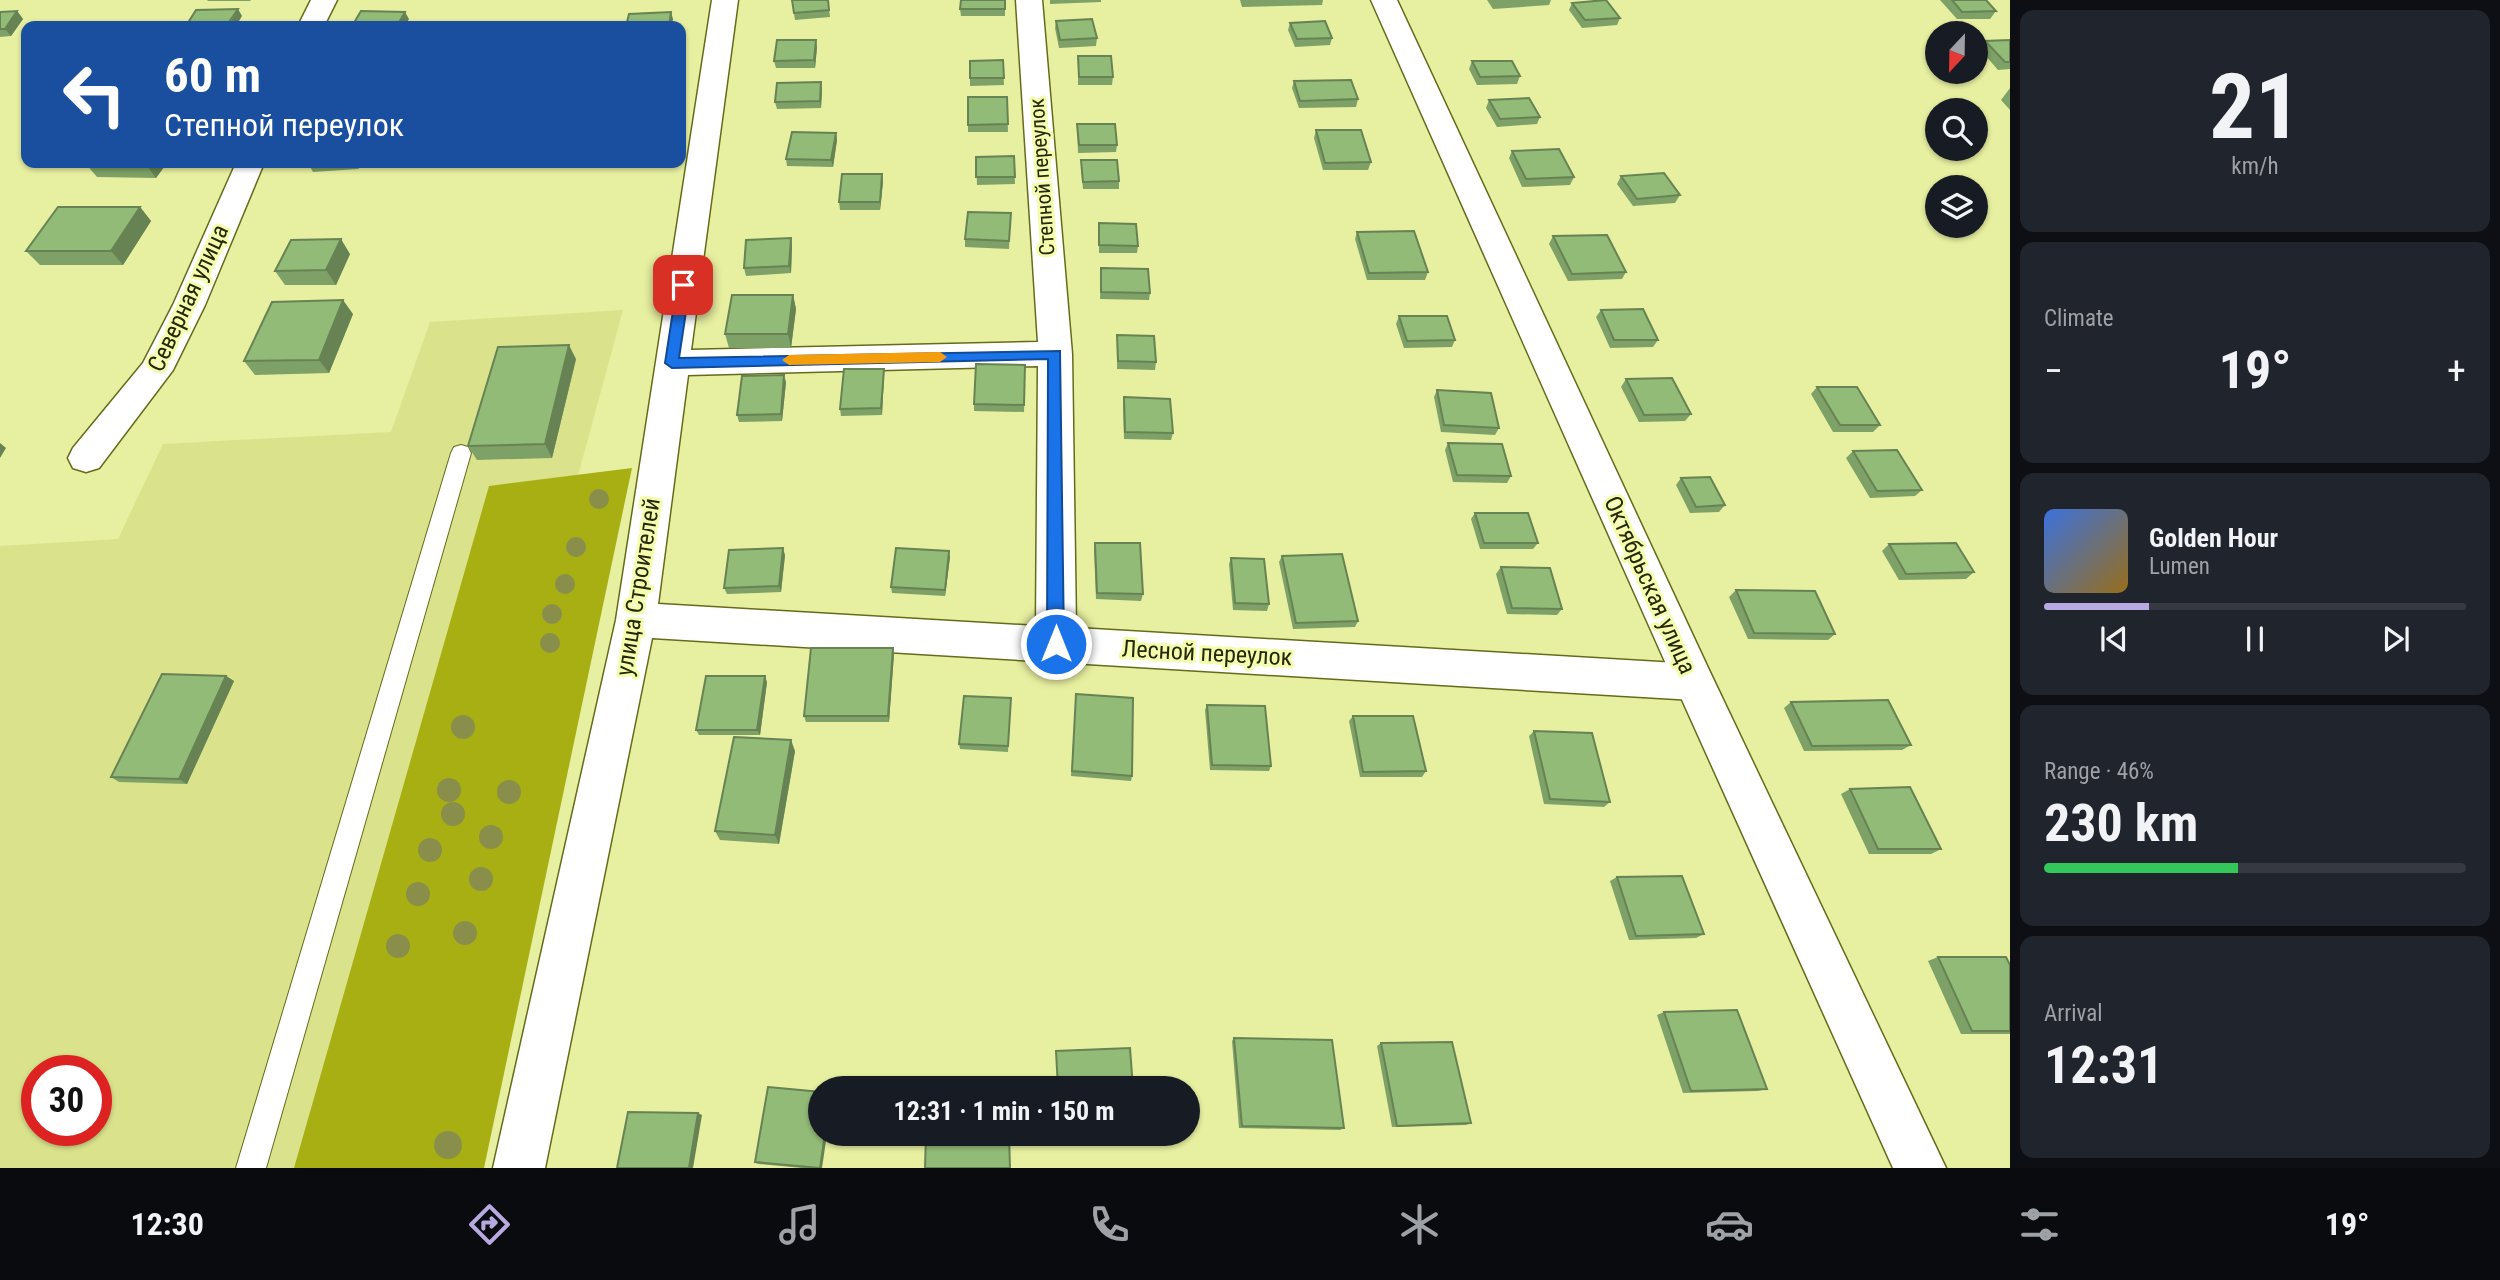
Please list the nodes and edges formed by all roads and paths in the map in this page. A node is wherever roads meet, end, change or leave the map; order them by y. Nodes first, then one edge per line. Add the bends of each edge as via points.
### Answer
1 (324, 0) edge
2 (725, 0) edge
3 (1029, 0) edge
4 (1384, 0) edge
5 (314, 21) edge
6 (248, 168) edge
7 (1055, 354) junction
8 (672, 363) junction
9 (461, 453) dead end
10 (86, 457) dead end
11 (636, 620) junction
12 (1056, 644) junction
13 (1694, 682) junction
14 (251, 1168) edge
15 (519, 1168) edge
16 (1920, 1168) edge

1 - 5 street
2 - 8 street, улица Строителей
3 - 7 street, Степной переулок
4 - 13 street, Октябрьская улица
6 - 10 street, Северная улица via 156,370
7 - 8 street
7 - 12 street, Степной переулок
8 - 11 street, улица Строителей
9 - 14 lane
11 - 12 street, Лесной переулок
11 - 15 street, улица Строителей
12 - 13 street, Лесной переулок
13 - 16 street, Октябрьская улица

